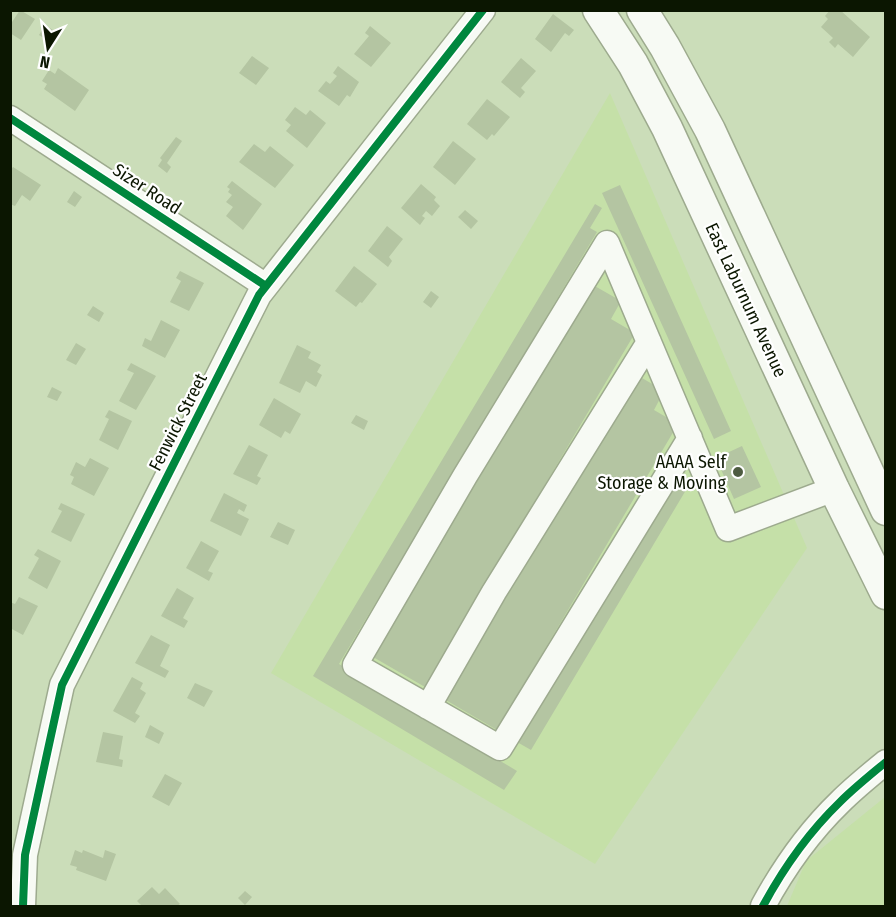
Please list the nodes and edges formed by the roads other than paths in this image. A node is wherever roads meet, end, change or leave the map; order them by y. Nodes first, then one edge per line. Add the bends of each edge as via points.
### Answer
1 (483, 10) edge
2 (598, 10) edge
3 (642, 10) edge
4 (10, 118) edge
5 (266, 286) junction
6 (649, 342) junction
7 (690, 438) junction
8 (834, 489) junction
9 (885, 510) edge
10 (885, 594) edge
11 (428, 707) junction
12 (885, 762) edge
13 (10, 902) edge
14 (24, 906) edge
15 (763, 906) edge

1 - 5 street, Fenwick Street
2 - 8 main road, East Laburnum Avenue via 667,128
3 - 9 main road via 710,130
4 - 5 street, Sizer Road
5 - 14 street, Fenwick Street via 62,685 25,855
6 - 7 street
6 - 11 street via 494,592
6 - 11 street via 607,243 355,665
7 - 8 street via 728,529
7 - 11 street via 500,748
8 - 10 main road, East Laburnum Avenue
12 - 15 street via 839,803 804,843
13 - 14 street

